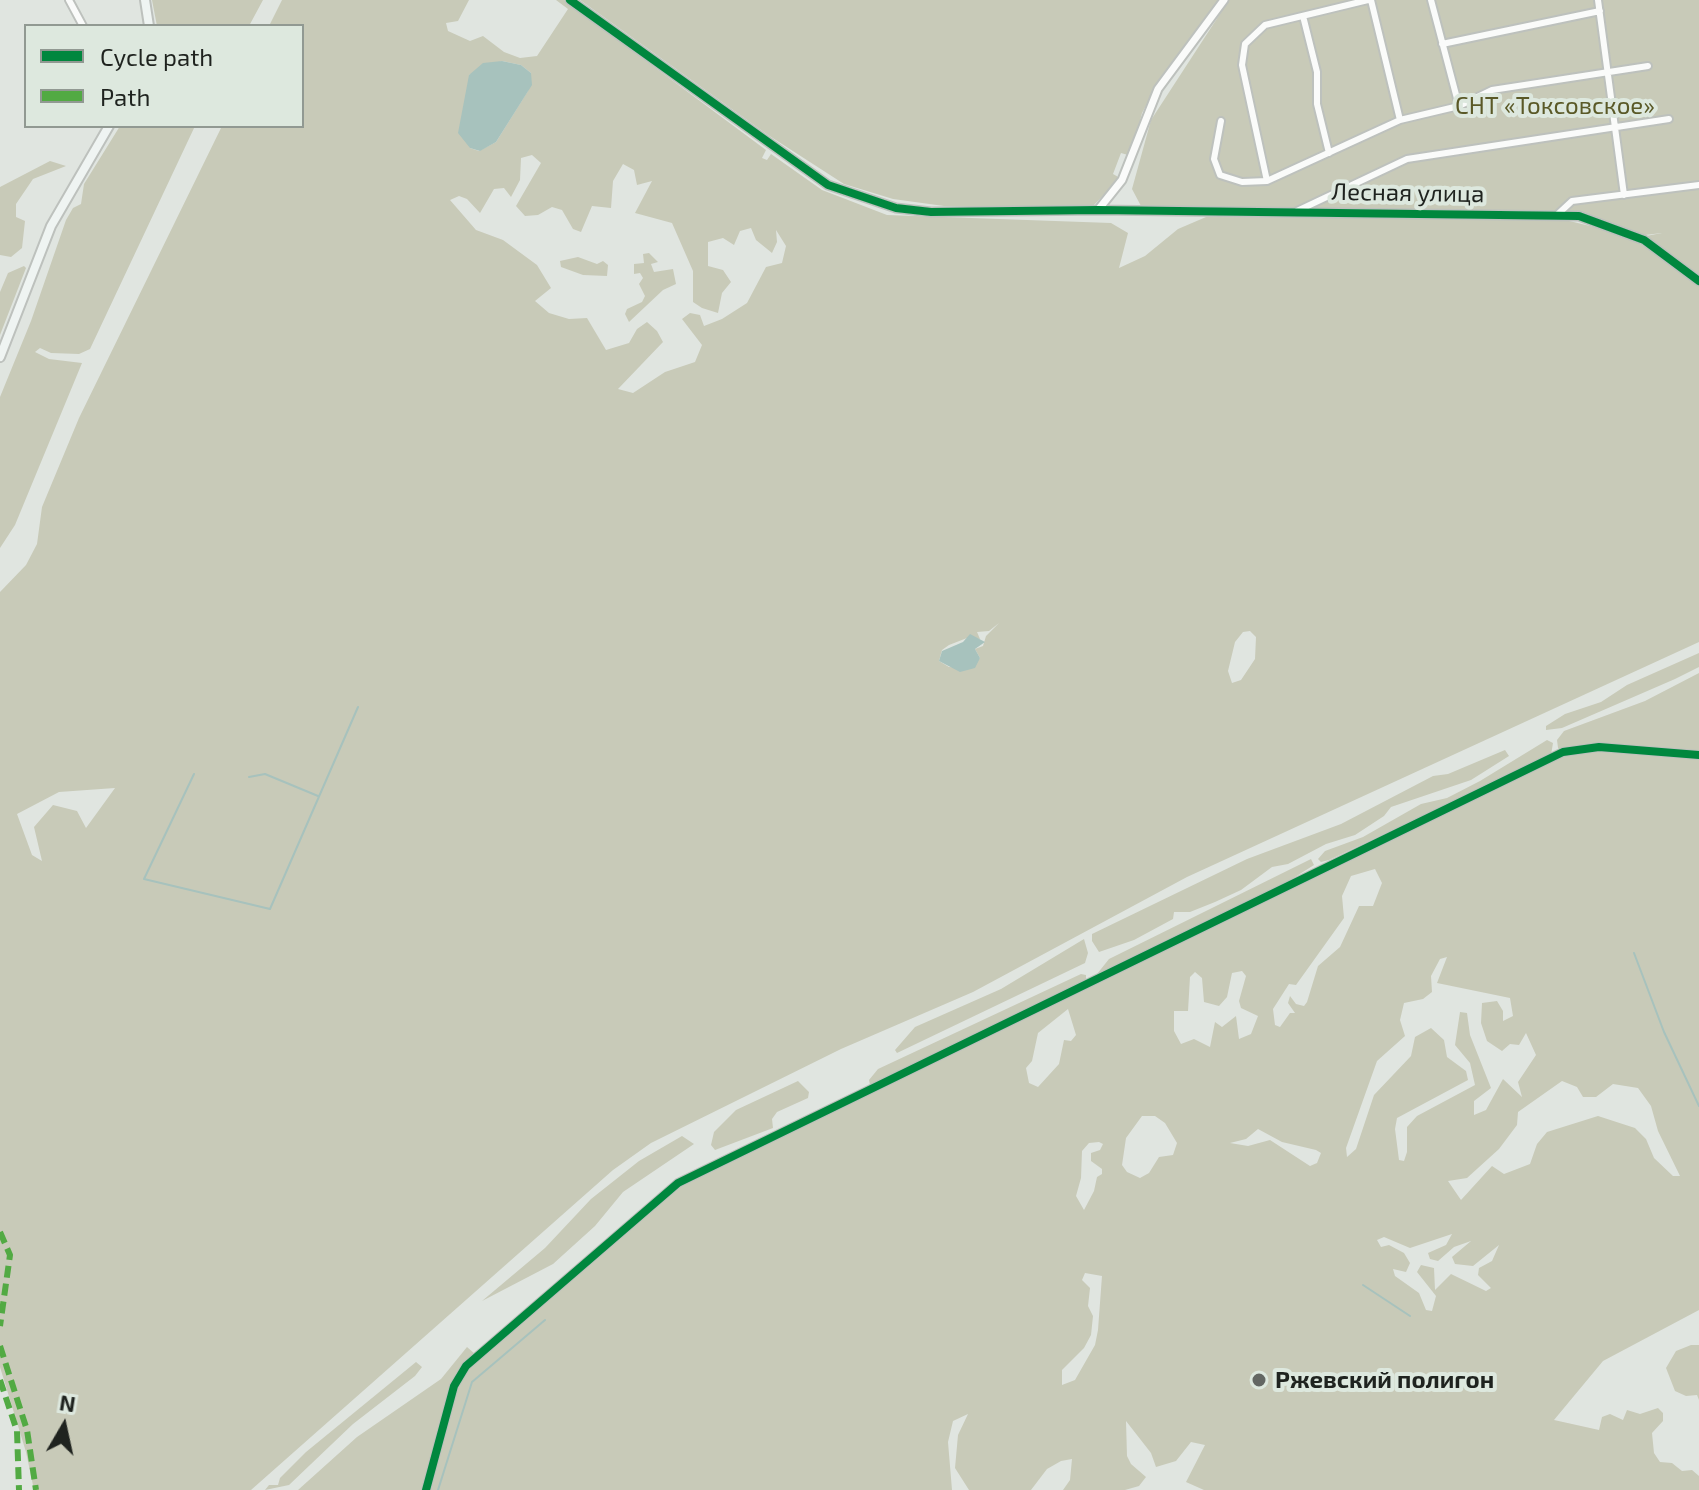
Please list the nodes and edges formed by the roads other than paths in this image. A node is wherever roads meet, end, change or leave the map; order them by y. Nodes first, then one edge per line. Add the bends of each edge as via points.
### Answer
1 (69, 0) edge
2 (145, 0) edge
3 (570, 0) edge
4 (1224, 0) edge
5 (1370, 0) edge
6 (1431, 0) edge
7 (1598, 0) edge
8 (1600, 11) junction
9 (1303, 16) junction
10 (82, 24) edge
11 (149, 24) edge
12 (1442, 44) junction
13 (1648, 66) dead end
14 (1608, 72) junction
15 (1459, 106) junction
16 (1669, 119) dead end
17 (1400, 120) junction
18 (1221, 121) dead end
19 (1616, 127) junction
20 (108, 128) edge
21 (1329, 153) junction
22 (1267, 181) junction
23 (1699, 185) edge
24 (1624, 195) junction
25 (1098, 210) junction
26 (1297, 211) junction
27 (1558, 214) junction
28 (1699, 281) edge
29 (0, 357) edge
30 (1699, 755) edge
31 (426, 1490) edge

1 - 10 street
2 - 11 main road
3 - 25 street, Лесная улица via 828,185 896,208
4 - 25 street via 1158,89 1122,180
5 - 9 street
5 - 17 street
6 - 12 street
7 - 8 street
8 - 12 street
8 - 14 street
9 - 21 street
9 - 22 street via 1255,31 1242,53
12 - 15 street
13 - 14 street
14 - 15 street via 1502,87
14 - 19 street
15 - 17 street
16 - 19 street
17 - 21 street
18 - 22 street via 1214,159 1220,175 1242,182
19 - 24 street
19 - 26 street via 1407,159
20 - 29 main road via 51,226
21 - 22 street
23 - 24 street
24 - 27 street via 1572,201
25 - 26 street, Лесная улица
26 - 27 street, Лесная улица
27 - 28 street, Лесная улица via 1620,229 1667,255
30 - 31 street via 1599,747 1563,752 678,1183 466,1366 454,1386

